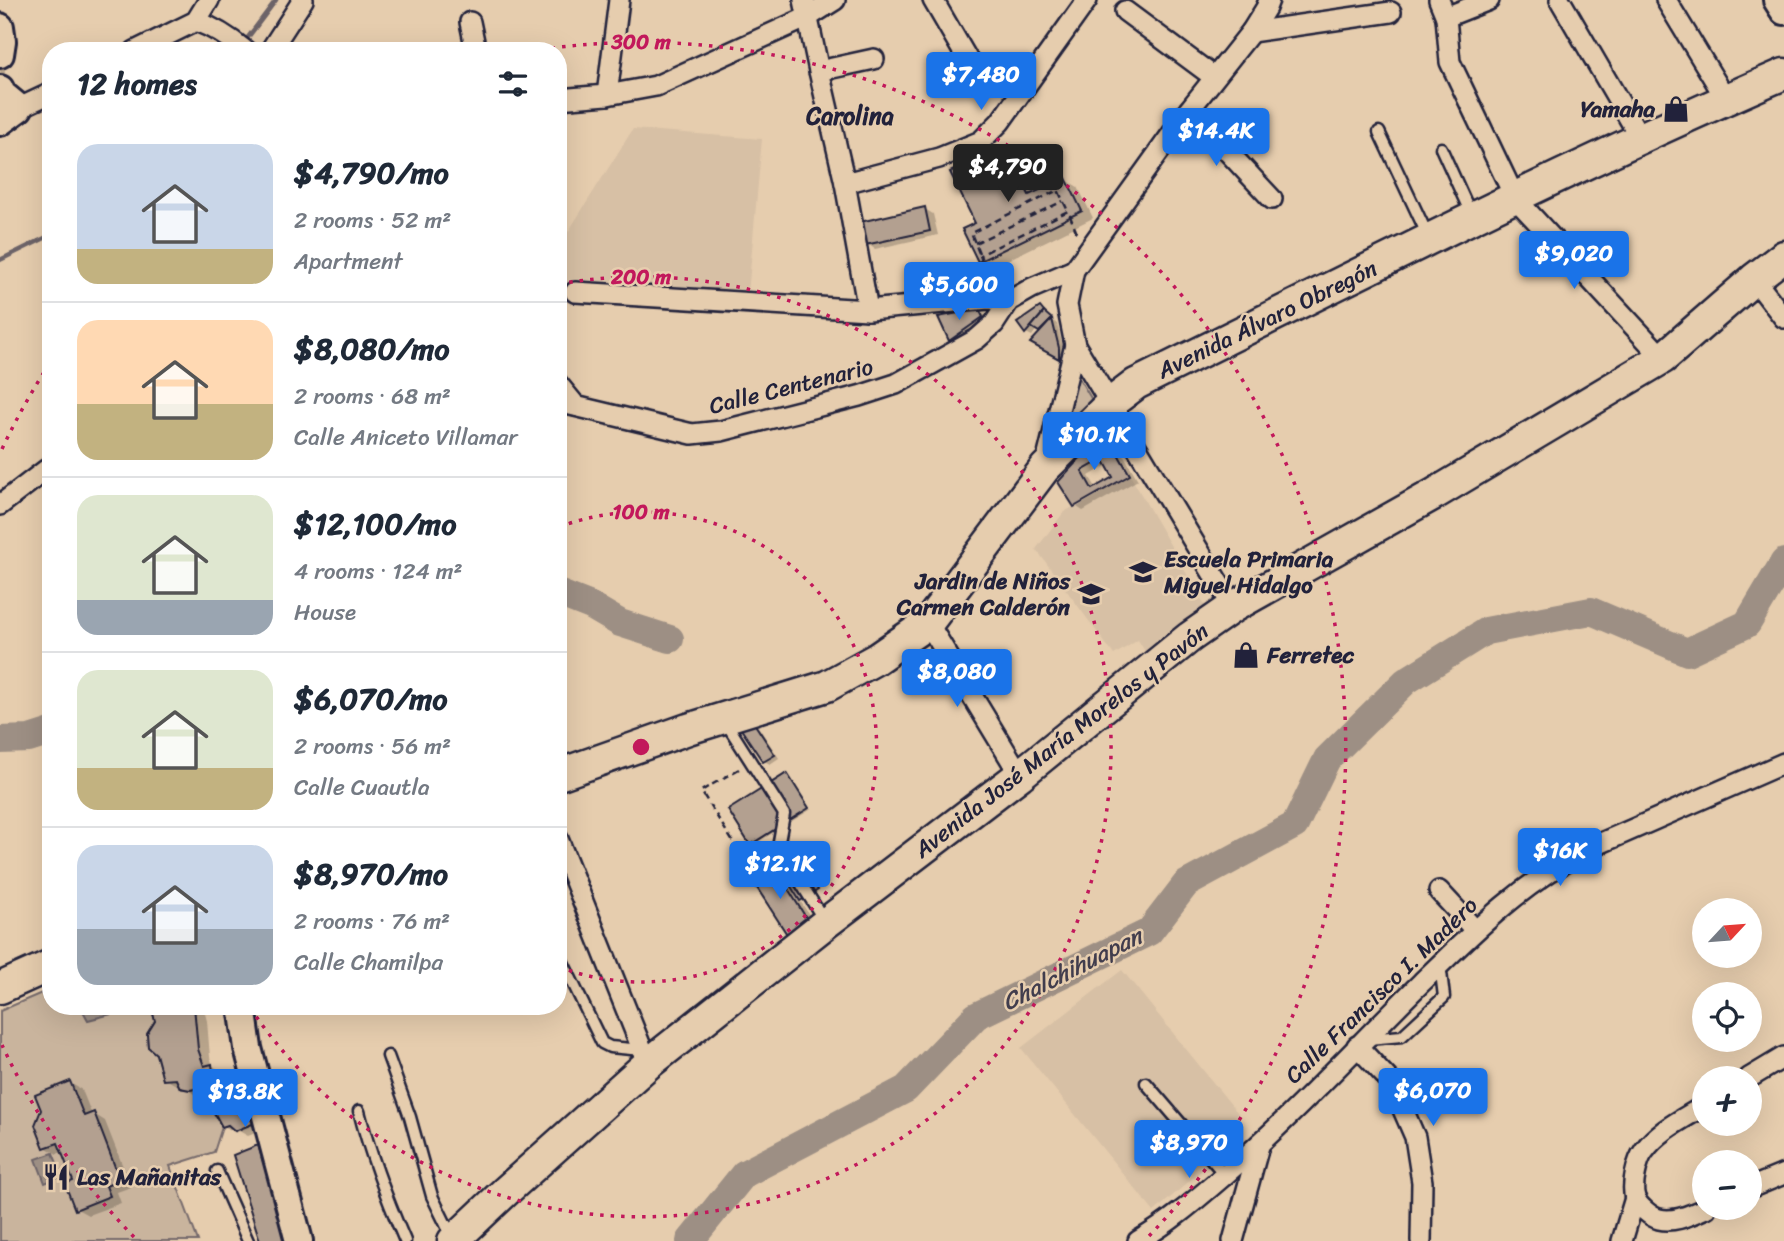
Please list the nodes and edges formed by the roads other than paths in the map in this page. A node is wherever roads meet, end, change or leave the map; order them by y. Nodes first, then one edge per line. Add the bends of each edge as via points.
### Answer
1 (209, 0) edge
2 (303, 0) edge
3 (619, 0) edge
4 (835, 0) edge
5 (933, 0) edge
6 (1087, 0) edge
7 (1269, 0) edge
8 (1489, 0) edge
9 (1560, 0) edge
10 (1666, 0) edge
11 (1777, 0) edge
12 (1442, 8) edge
13 (806, 9) edge
14 (1125, 11) dead end
15 (1784, 11) edge
16 (1391, 12) dead end
17 (196, 21) junction
18 (470, 22) dead end
19 (0, 27) edge
20 (1251, 32) junction
21 (153, 42) edge
22 (234, 42) edge
23 (276, 42) edge
24 (474, 42) edge
25 (0, 54) edge
26 (874, 59) dead end
27 (819, 71) junction
28 (1784, 74) edge
29 (1214, 77) junction
30 (979, 79) dead end
31 (0, 89) edge
32 (607, 95) junction
33 (42, 98) edge
34 (567, 98) edge
35 (1726, 99) junction
36 (1189, 110) junction
37 (10, 115) edge
38 (1379, 132) dead end
39 (1641, 139) junction
40 (1441, 148) dead end
41 (845, 183) junction
42 (1515, 198) junction
43 (1272, 199) dead end
44 (1473, 219) junction
45 (1430, 240) junction
46 (1784, 256) edge
47 (1074, 270) junction
48 (1754, 279) junction
49 (1032, 288) junction
50 (575, 292) dead end
51 (1009, 301) junction
52 (1067, 305) junction
53 (867, 310) junction
54 (1784, 318) edge
55 (1075, 345) junction
56 (1663, 358) junction
57 (1111, 402) junction
58 (567, 404) edge
59 (1045, 468) junction
60 (42, 473) edge
61 (0, 505) edge
62 (1233, 607) junction
63 (928, 623) junction
64 (723, 718) junction
65 (1784, 763) edge
66 (567, 772) edge
67 (1020, 775) junction
68 (567, 862) edge
69 (1439, 891) dead end
70 (826, 923) junction
71 (1475, 929) junction
72 (42, 969) edge
73 (567, 971) edge
74 (0, 988) edge
75 (243, 1015) edge
76 (1361, 1042) junction
77 (387, 1056) dead end
78 (645, 1057) junction
79 (1784, 1057) edge
80 (1762, 1070) edge
81 (1146, 1083) dead end
82 (359, 1111) dead end
83 (1692, 1113) edge
84 (1258, 1146) junction
85 (217, 1171) dead end
86 (1784, 1174) edge
87 (1225, 1175) junction
88 (1762, 1183) edge
89 (1635, 1198) junction
90 (1692, 1214) edge
91 (248, 1241) edge
92 (299, 1241) edge
93 (405, 1241) edge
94 (454, 1241) edge
95 (1138, 1241) edge
96 (1233, 1241) edge
97 (1421, 1241) edge
98 (1622, 1241) edge

1 - 17 street
2 - 23 street
3 - 32 street
4 - 13 street
5 - 30 street
6 - 41 street via 1000,122 981,141 939,158
7 - 20 street
8 - 12 street
9 - 39 street
10 - 35 street
11 - 15 street
12 - 42 street via 1450,62
13 - 27 street
13 - 32 street via 656,86
14 - 29 street
16 - 20 street
17 - 21 street
17 - 22 street
18 - 24 street
19 - 25 street
20 - 29 street
26 - 27 street
27 - 41 street
28 - 35 main road, Avenida Álvaro Obregón
29 - 36 street
31 - 37 street
32 - 34 street
33 - 37 street
35 - 39 main road, Avenida Álvaro Obregón
36 - 43 street
36 - 47 street
38 - 45 lane
39 - 42 main road, Avenida Álvaro Obregón
40 - 44 lane
41 - 53 street
42 - 44 main road, Avenida Álvaro Obregón
42 - 56 street
44 - 45 main road, Avenida Álvaro Obregón
45 - 57 main road, Avenida Álvaro Obregón via 1136,383
46 - 48 main road, Avenida José María Morelos y Pavón
47 - 49 street
47 - 52 street
48 - 54 street
48 - 56 main road, Avenida José María Morelos y Pavón
49 - 51 street
49 - 52 street
50 - 53 street
51 - 53 street
51 - 58 street, Calle Centenario via 977,339 896,384 722,431 692,433
52 - 55 street
55 - 57 street
55 - 59 street
56 - 62 main road, Avenida José María Morelos y Pavón
57 - 59 main road, Avenida Álvaro Obregón
57 - 62 street
59 - 63 main road, Avenida Álvaro Obregón
60 - 61 street
62 - 67 main road, Avenida José María Morelos y Pavón
63 - 64 main road, Avenida Álvaro Obregón via 827,686
63 - 67 street
64 - 66 main road, Avenida Álvaro Obregón
64 - 70 lane via 784,814 778,846
65 - 71 street, Calle Francisco I. Madero via 1561,863
67 - 70 main road, Avenida José María Morelos y Pavón
68 - 78 street
69 - 71 street
70 - 78 main road, Avenida José María Morelos y Pavón
71 - 76 street, Calle Francisco I. Madero
72 - 74 main road
73 - 78 lane via 602,1043
75 - 92 street
76 - 84 street, Calle Francisco I. Madero
76 - 97 street via 1391,1082 1415,1137 1422,1182
77 - 94 lane via 411,1117 432,1196
78 - 94 main road, Avenida José María Morelos y Pavón
79 - 80 street
81 - 87 lane
82 - 93 lane via 382,1188
83 - 89 street via 1657,1135 1642,1153
84 - 87 street
84 - 96 street, Calle Francisco I. Madero
85 - 91 lane
86 - 88 street
87 - 95 street via 1184,1211
89 - 90 street via 1658,1219 1678,1220
89 - 98 street

